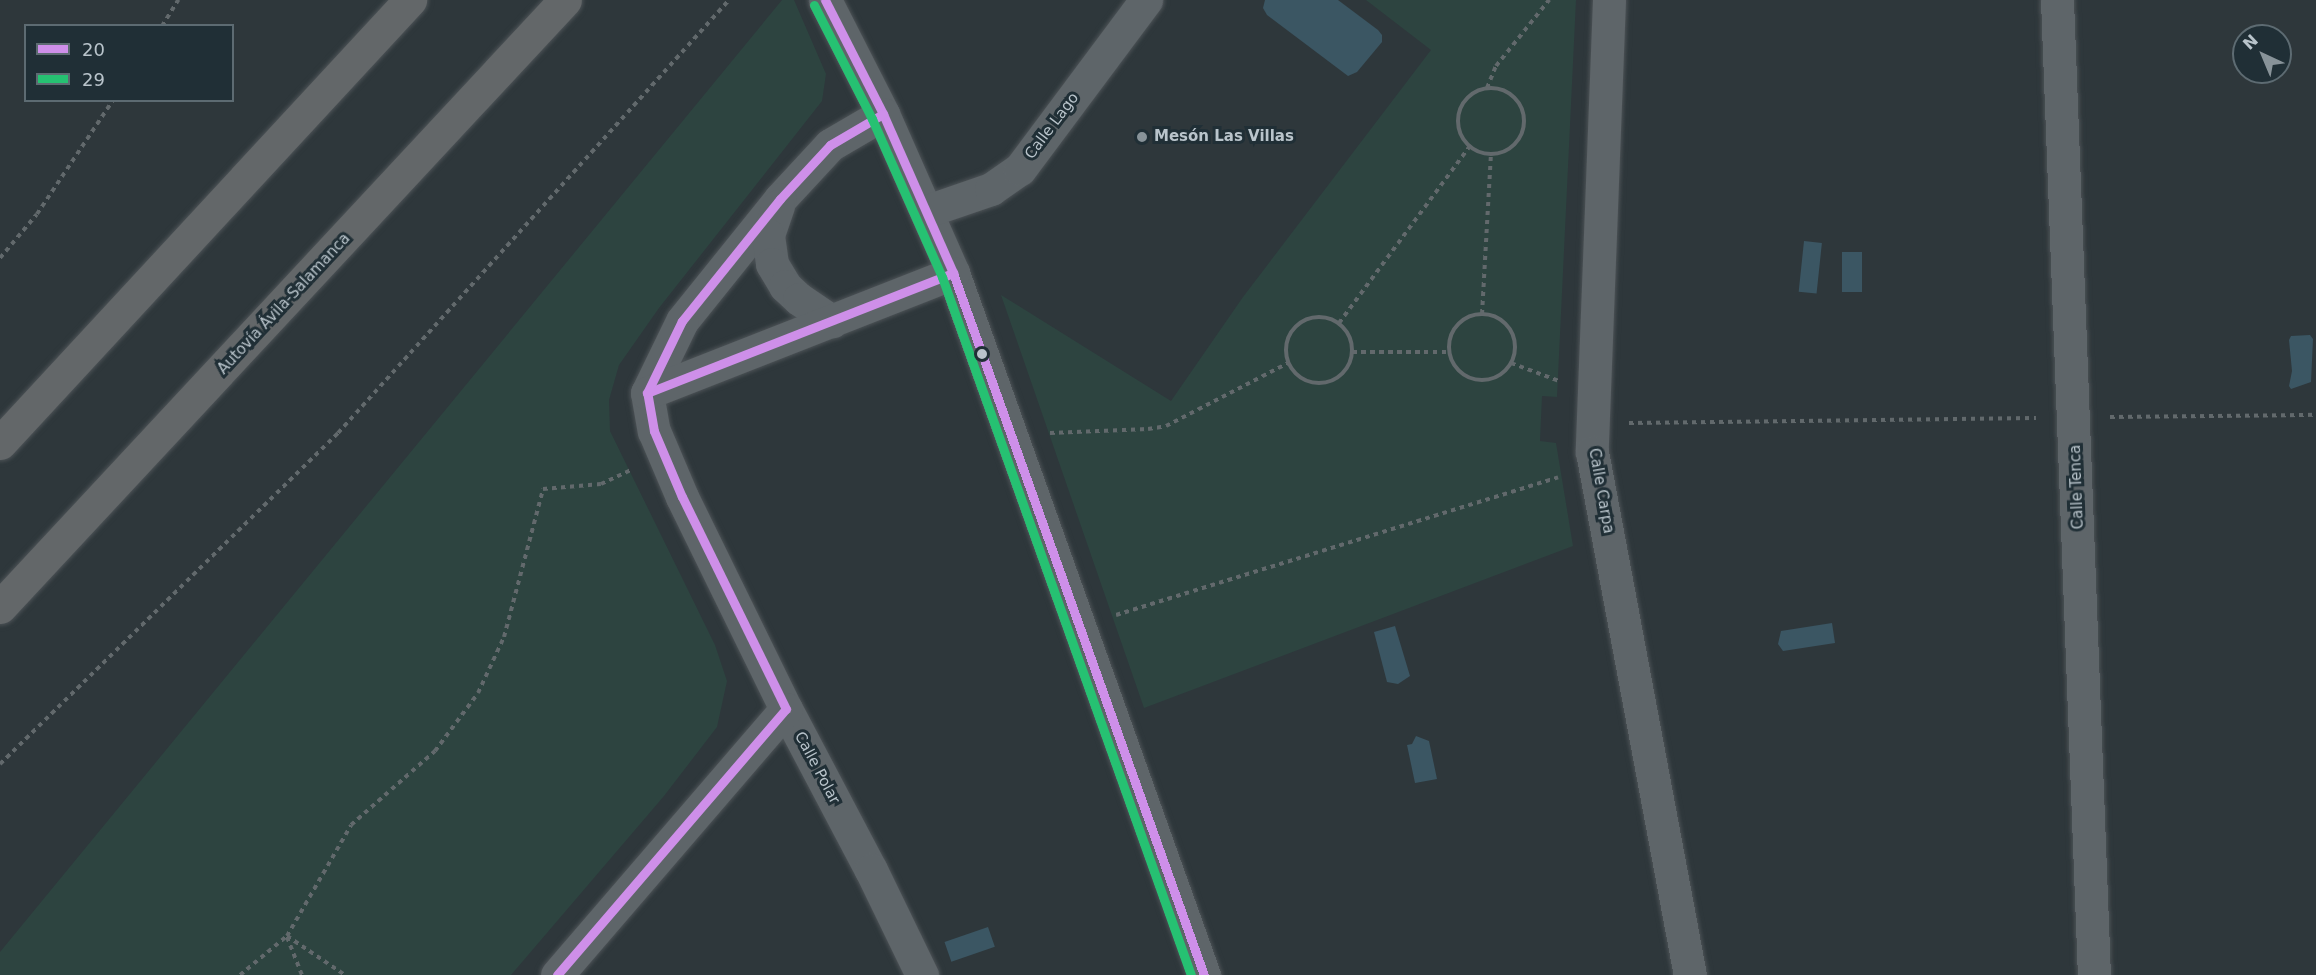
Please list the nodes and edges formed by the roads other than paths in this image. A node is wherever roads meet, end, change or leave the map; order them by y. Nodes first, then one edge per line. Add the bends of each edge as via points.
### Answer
1 (411, 0) edge
2 (565, 0) edge
3 (825, 0) edge
4 (1146, 0) edge
5 (1609, 0) edge
6 (2057, 0) edge
7 (883, 114) junction
8 (780, 199) junction
9 (927, 211) junction
10 (953, 273) junction
11 (832, 321) junction
12 (647, 393) junction
13 (0, 443) edge
14 (0, 607) edge
15 (786, 709) junction
16 (557, 975) edge
17 (922, 975) edge
18 (1204, 975) edge
19 (1690, 975) edge
20 (2094, 975) edge

1 - 13 highway
2 - 14 highway, Autovía Ávila-Salamanca
3 - 7 street
4 - 9 street, Calle Lago via 1020,169 991,189
5 - 19 street, Calle Carpa via 1592,452
6 - 20 street, Calle Tenca
7 - 8 street via 830,145
7 - 9 street
8 - 11 street via 768,235 772,264 785,286
8 - 12 street via 682,321
9 - 10 street
10 - 11 street
10 - 18 street
11 - 12 street
12 - 15 street, Calle Polar via 654,431 682,497
15 - 16 street
15 - 17 street, Calle Polar

